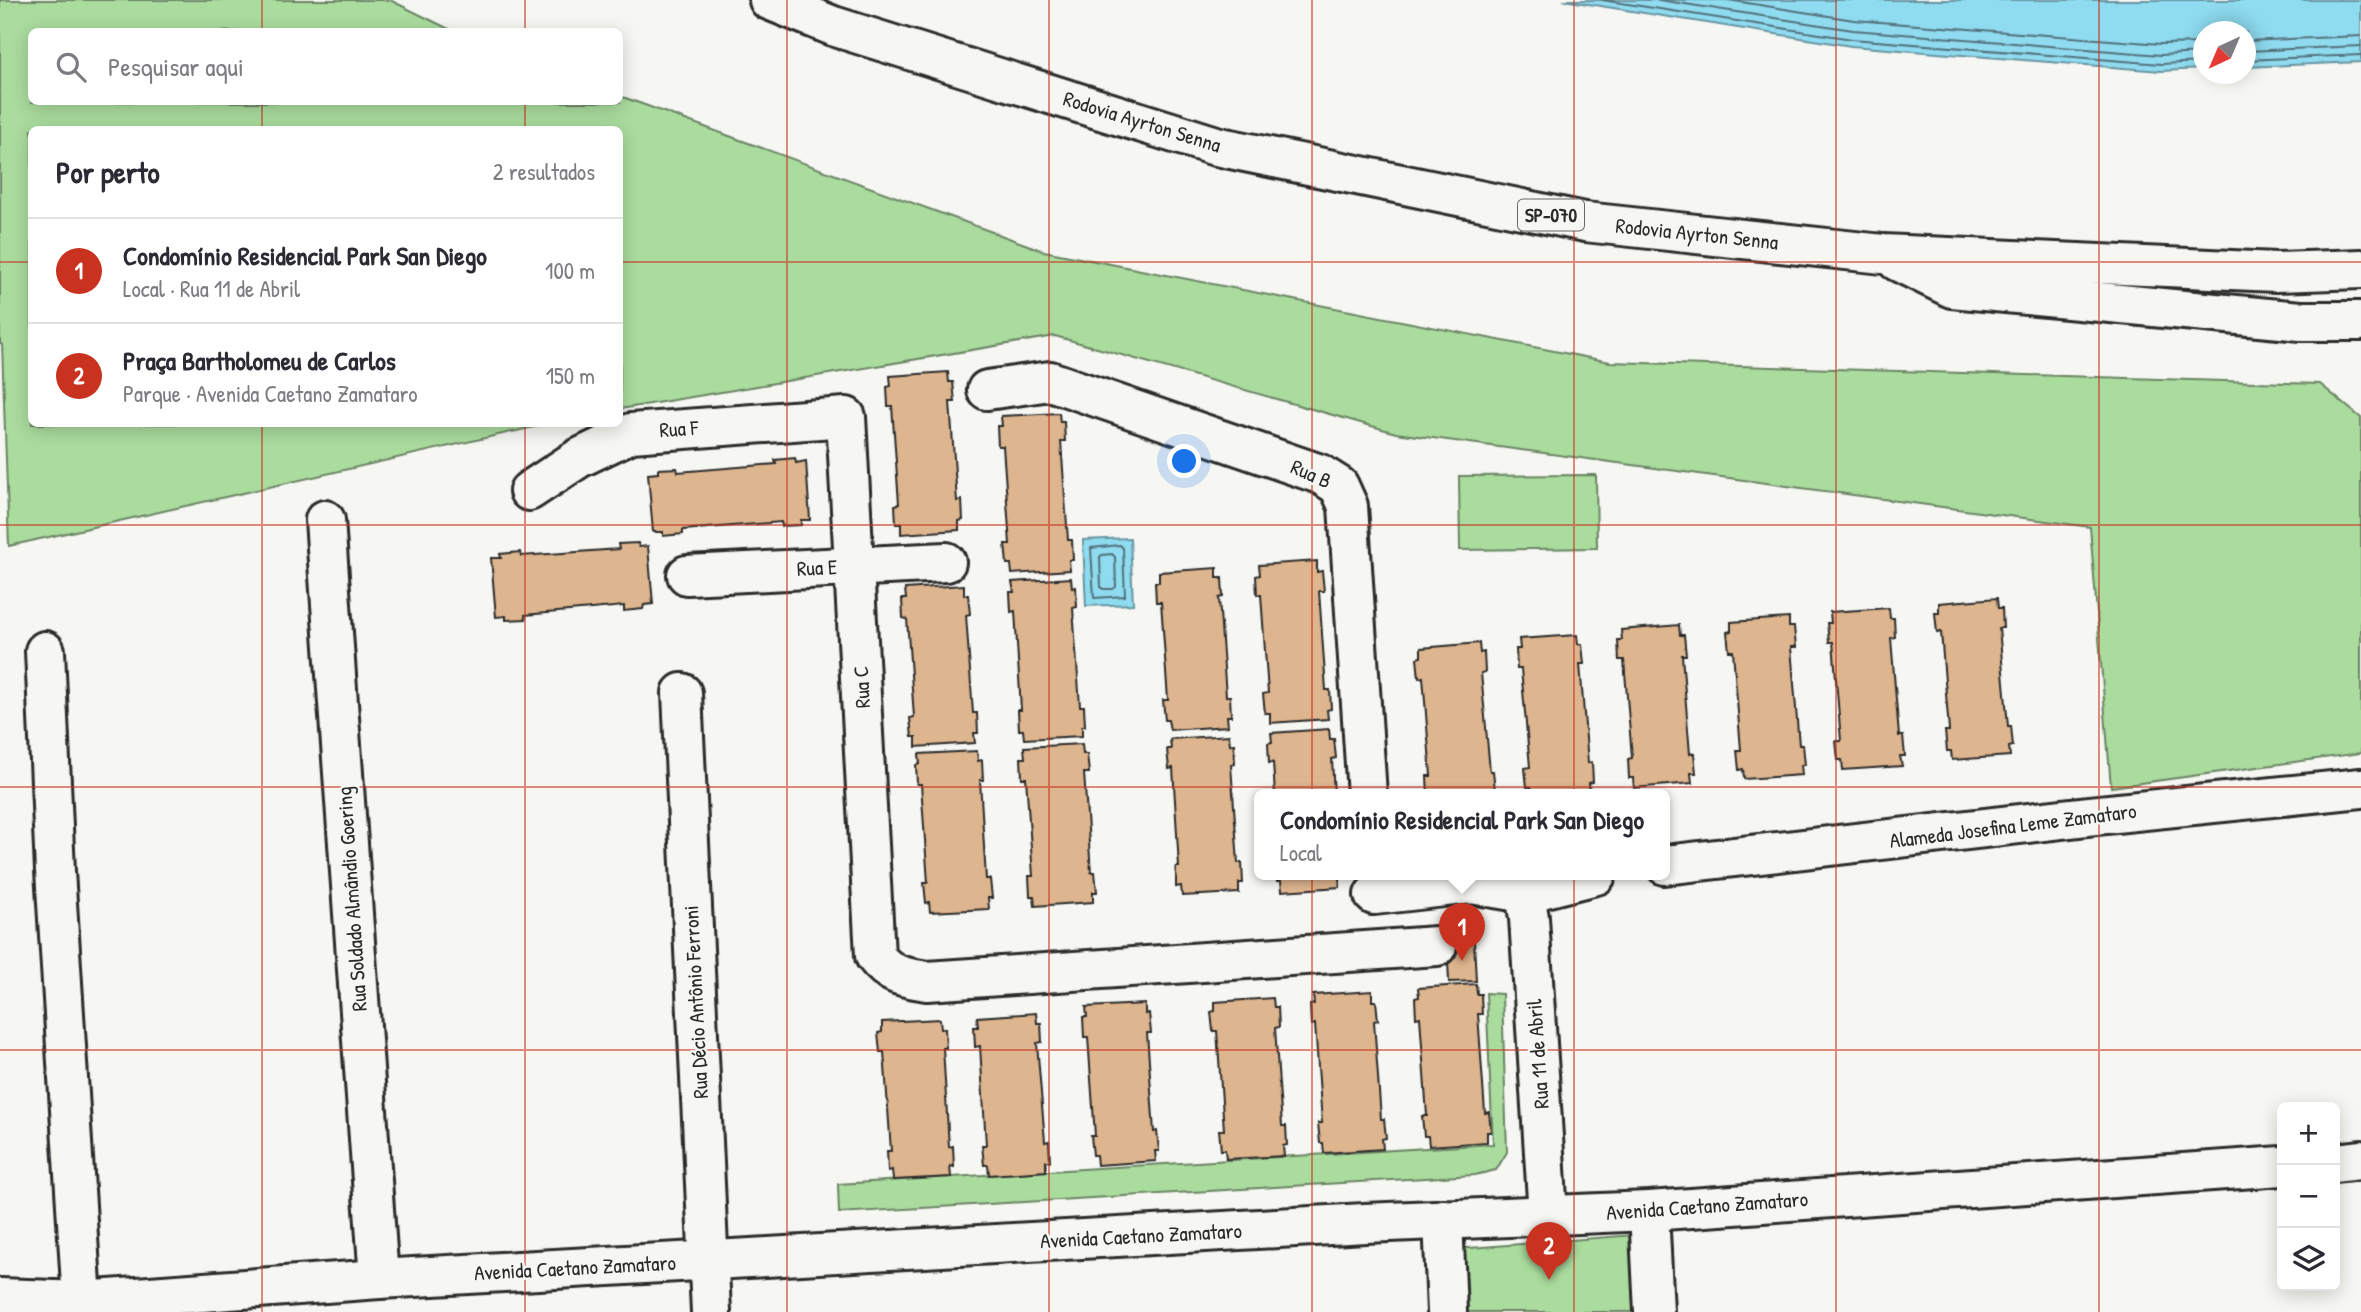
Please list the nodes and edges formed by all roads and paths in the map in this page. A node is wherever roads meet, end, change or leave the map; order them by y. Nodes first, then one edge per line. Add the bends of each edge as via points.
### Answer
1 (769, 0) edge
2 (1883, 254) junction
3 (2361, 269) edge
4 (2361, 321) edge
5 (987, 390) dead end
6 (846, 417) joint
7 (529, 491) dead end
8 (325, 520) dead end
9 (946, 562) dead end
10 (855, 566) junction
11 (687, 575) dead end
12 (45, 651) dead end
13 (682, 693) dead end
14 (2361, 788) edge
15 (1367, 789) edge
16 (1670, 864) edge
17 (1576, 880) edge
18 (1373, 885) edge
19 (1525, 893) junction
20 (1437, 946) dead end
21 (1377, 950) junction
22 (2361, 1160) edge
23 (2340, 1162) edge
24 (2277, 1166) edge
25 (1649, 1211) junction
26 (1548, 1215) junction
27 (1443, 1219) junction
28 (708, 1261) junction
29 (379, 1279) junction
30 (0, 1298) edge
31 (82, 1301) junction
32 (711, 1312) edge
33 (1447, 1312) edge
34 (1654, 1312) edge

1 - 2 main road, Rodovia Ayrton Senna / SP-070 via 833,26 1216,146 1585,222
2 - 3 main road, Rodovia Ayrton Senna / SP-070 via 2276,272
2 - 4 main road via 1952,288 2301,321
5 - 15 main road, Rua B via 1050,381 1320,474 1339,486 1348,506
6 - 7 main road, Rua F via 631,433 579,458
6 - 10 main road, Rua C
8 - 29 main road, Rua Soldado Almândio Goering
9 - 10 main road, Rua E
10 - 11 main road, Rua E
10 - 21 main road, Rua C via 875,956 885,969 927,981
12 - 31 main road
13 - 28 main road, Rua Décio Antônio Ferroni
14 - 16 main road, Alameda Josefina Leme Zamataro via 2083,804
17 - 19 main road
18 - 19 main road via 1471,884
18 - 21 main road
19 - 26 main road, Rua 11 de Abril
20 - 21 main road
22 - 23 main road
24 - 25 main road, Avenida Caetano Zamataro
25 - 26 main road, Avenida Caetano Zamataro
25 - 34 main road
26 - 27 main road, Avenida Caetano Zamataro
27 - 28 main road, Avenida Caetano Zamataro
27 - 33 main road
28 - 29 main road, Avenida Caetano Zamataro
28 - 32 main road, Rua Décio Antônio Ferroni
29 - 31 main road, Avenida Caetano Zamataro
30 - 31 main road, Avenida Caetano Zamataro

